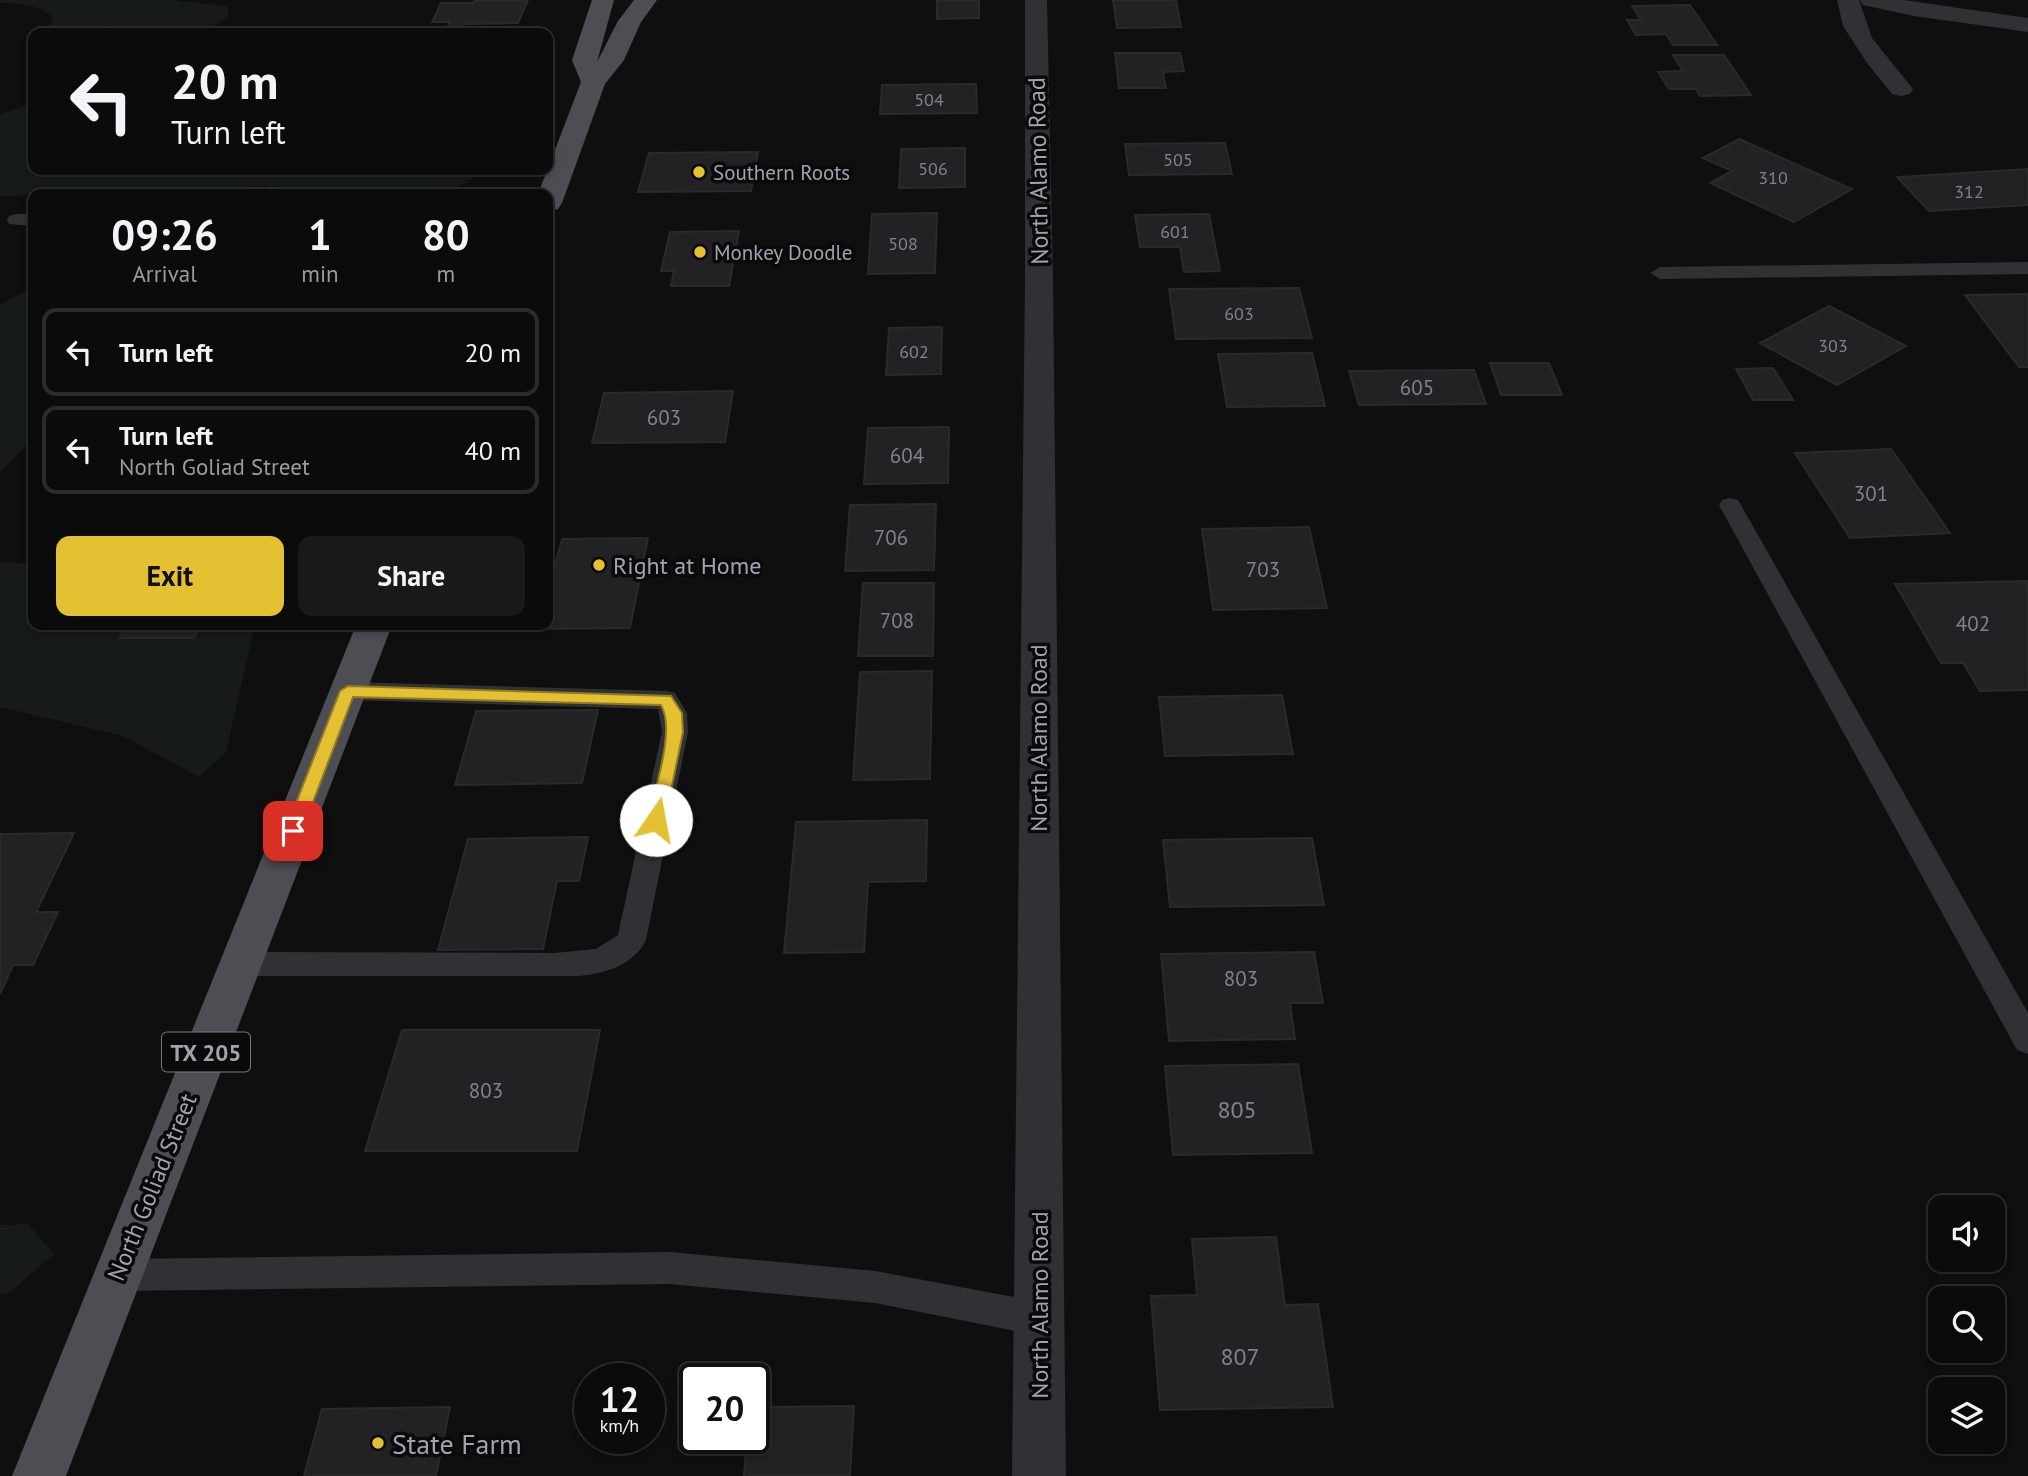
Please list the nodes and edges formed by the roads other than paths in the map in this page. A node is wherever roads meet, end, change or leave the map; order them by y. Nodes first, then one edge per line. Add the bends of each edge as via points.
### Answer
1 (603, 0) edge
2 (646, 0) edge
3 (1036, 0) edge
4 (1848, 0) edge
5 (1871, 0) edge
6 (2028, 25) edge
7 (593, 82) junction
8 (1901, 89) dead end
9 (553, 190) edge
10 (2028, 268) edge
11 (1660, 273) dead end
12 (1730, 505) dead end
13 (372, 630) edge
14 (348, 691) junction
15 (240, 964) junction
16 (2028, 1041) edge
17 (118, 1275) junction
18 (1040, 1319) junction
19 (38, 1476) edge
20 (1039, 1476) edge

1 - 7 main road via 584,60
2 - 7 main road via 630,21 612,60
3 - 18 street, North Alamo Road
4 - 8 street via 1858,36
5 - 6 street
7 - 9 main road
10 - 11 lane
12 - 16 lane
13 - 14 main road, North Goliad Street / TX 205
14 - 15 main road, North Goliad Street / TX 205
14 - 15 lane via 666,700 674,713 675,732 631,940 617,955 580,963
15 - 17 main road, North Goliad Street / TX 205
17 - 18 lane via 670,1268 875,1287
17 - 19 main road, North Goliad Street / TX 205
18 - 20 street, North Alamo Road

